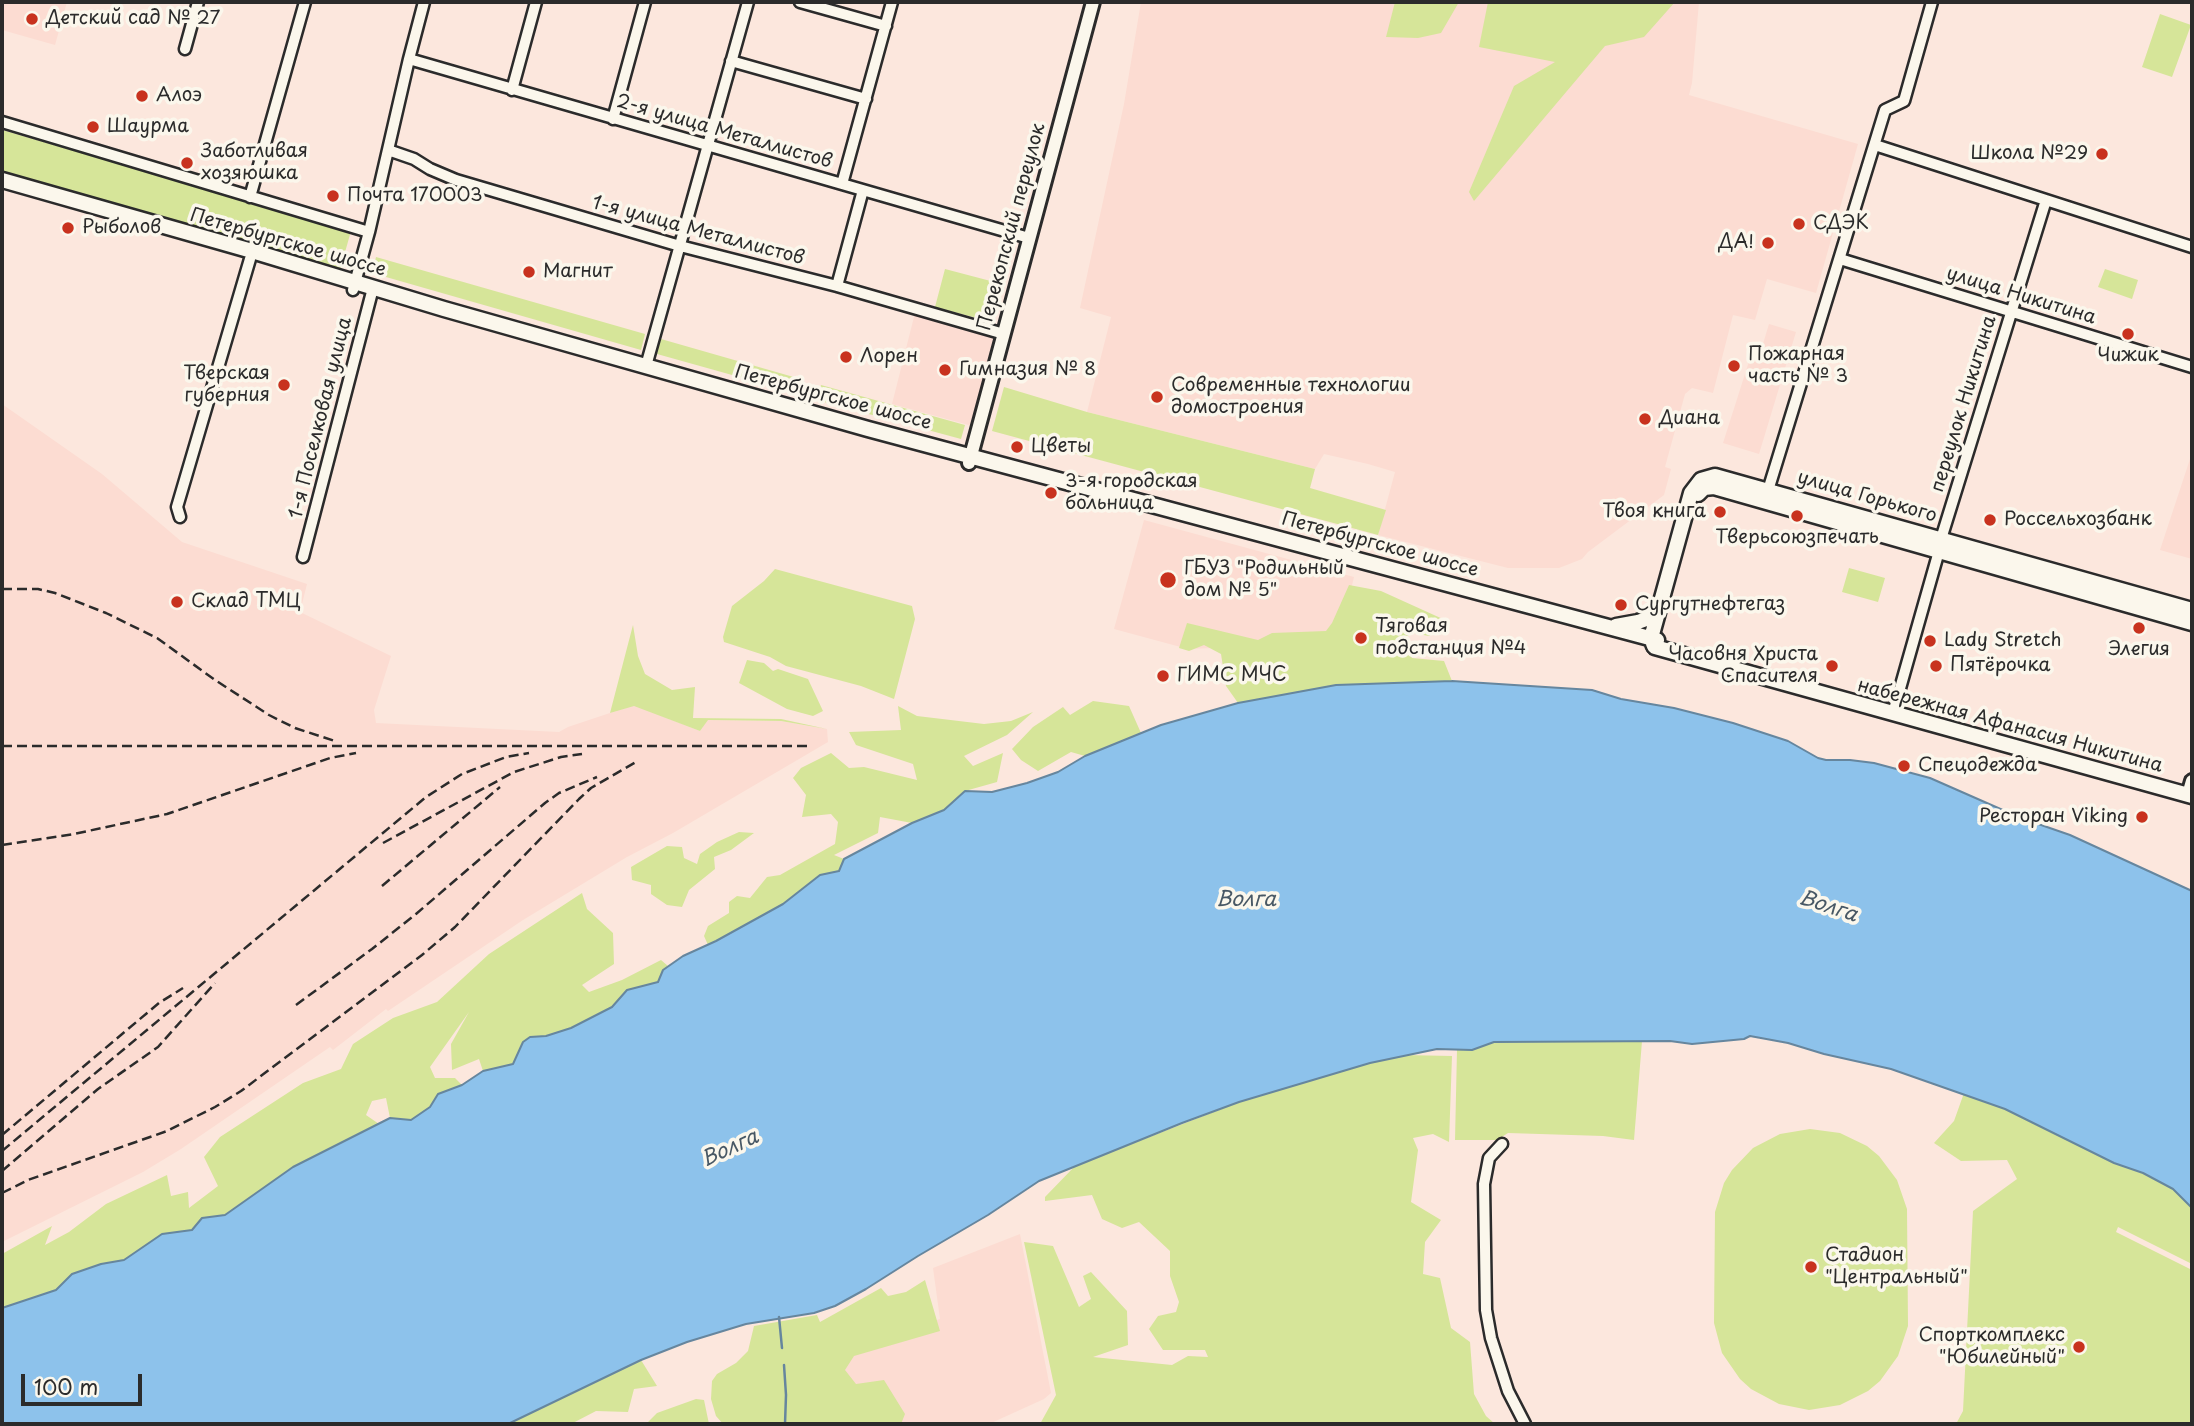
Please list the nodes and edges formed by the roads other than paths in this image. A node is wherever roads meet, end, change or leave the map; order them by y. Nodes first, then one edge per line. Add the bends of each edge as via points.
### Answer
1 (198, 2) edge
2 (305, 2) edge
3 (424, 2) edge
4 (536, 2) edge
5 (645, 2) edge
6 (748, 2) edge
7 (800, 2) edge
8 (892, 2) edge
9 (1093, 2) edge
10 (1932, 2) edge
11 (886, 26) junction
12 (185, 48) dead end
13 (409, 59) junction
14 (731, 61) junction
15 (512, 90) junction
16 (866, 99) junction
17 (613, 119) junction
18 (2, 122) edge
19 (1875, 145) junction
20 (708, 146) junction
21 (388, 150) junction
22 (2, 180) edge
23 (842, 184) junction
24 (2, 189) edge
25 (863, 190) junction
26 (250, 197) junction
27 (2046, 200) junction
28 (369, 232) junction
29 (1029, 238) junction
30 (680, 246) junction
31 (2192, 247) edge
32 (251, 255) junction
33 (1840, 259) junction
34 (354, 286) junction
35 (836, 286) junction
36 (372, 292) junction
37 (2011, 312) junction
38 (1004, 334) junction
39 (646, 366) junction
40 (2192, 367) edge
41 (970, 459) junction
42 (1767, 495) junction
43 (1145, 506) junction
44 (180, 517) dead end
45 (1940, 545) junction
46 (303, 557) dead end
47 (2192, 610) edge
48 (1657, 615) junction
49 (2192, 623) edge
50 (1608, 626) junction
51 (1654, 642) junction
52 (1895, 706) junction
53 (2191, 790) edge
54 (1502, 1144) dead end
55 (1525, 1424) edge

1 - 12 street
2 - 26 street
3 - 13 street
4 - 15 street
5 - 17 street
6 - 14 street
7 - 11 street
8 - 11 street
9 - 29 street, Перекопский переулок
10 - 19 street via 1904,101 1885,110
11 - 16 street
13 - 15 street, 2-я улица Металлистов
13 - 21 street
14 - 16 street
14 - 20 street
15 - 17 street, 2-я улица Металлистов
16 - 23 street
17 - 20 street, 2-я улица Металлистов
18 - 26 street
19 - 27 street
19 - 33 street
20 - 23 street, 2-я улица Металлистов
20 - 30 street
21 - 28 street
21 - 30 street, 1-я улица Металлистов via 456,180
22 - 32 main road, Петербургское шоссе
23 - 25 street, 2-я улица Металлистов
24 - 32 main road, Петербургское шоссе
25 - 29 street, 2-я улица Металлистов
25 - 35 street
26 - 28 street
27 - 31 street
27 - 37 street, переулок Никитина
28 - 34 street
29 - 38 street, Перекопский переулок
30 - 35 street, 1-я улица Металлистов
30 - 39 street
32 - 34 main road, Петербургское шоссе
32 - 44 street via 177,507
33 - 37 street, улица Никитина
33 - 42 street
34 - 36 main road, Петербургское шоссе
35 - 38 street, 1-я улица Металлистов
36 - 39 main road, Петербургское шоссе
36 - 41 main road, Петербургское шоссе via 617,367
36 - 46 street, 1-я Поселковая улица
37 - 40 street, улица Никитина
37 - 45 street, переулок Никитина
38 - 41 street, Перекопский переулок
39 - 41 main road, Петербургское шоссе
41 - 43 main road, Петербургское шоссе
42 - 45 main road, улица Горького
42 - 48 main road, улица Горького via 1719,476 1697,484
42 - 51 main road, улица Горького via 1714,487 1704,488 1698,495
43 - 50 main road, Петербургское шоссе
43 - 51 main road, Петербургское шоссе
45 - 47 main road, улица Горького
45 - 49 main road, улица Горького
45 - 52 street, переулок Никитина
48 - 50 main road
48 - 51 main road, улица Горького
50 - 51 main road, Петербургское шоссе
51 - 52 main road, набережная Афанасия Никитина
51 - 53 main road, набережная Афанасия Никитина
52 - 53 main road, набережная Афанасия Никитина
54 - 55 street via 1489,1158 1484,1184 1486,1311 1508,1391

